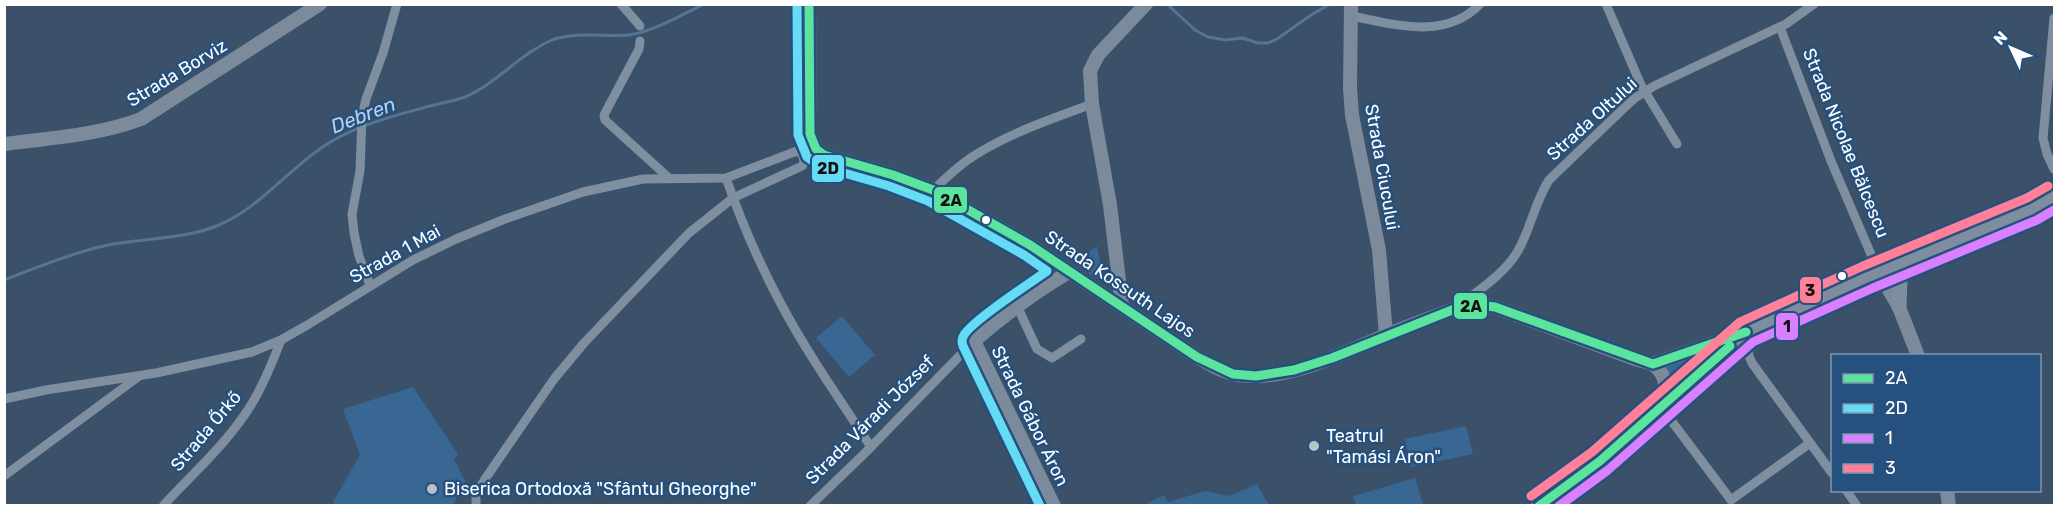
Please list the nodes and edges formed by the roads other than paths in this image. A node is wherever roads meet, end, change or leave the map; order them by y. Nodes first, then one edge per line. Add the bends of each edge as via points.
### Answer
1 (320, 4) edge
2 (397, 4) edge
3 (621, 4) edge
4 (1480, 4) edge
5 (1606, 4) edge
6 (1814, 4) edge
7 (1146, 5) edge
8 (812, 6) edge
9 (1351, 10) edge
10 (2055, 18) edge
11 (640, 26) dead end
12 (1780, 27) junction
13 (640, 41) dead end
14 (1645, 91) junction
15 (1092, 104) junction
16 (4, 144) edge
17 (1677, 144) dead end
18 (810, 152) junction
19 (2055, 169) edge
20 (669, 178) junction
21 (726, 178) junction
22 (933, 190) junction
23 (2055, 196) edge
24 (733, 198) junction
25 (1910, 259) junction
26 (1118, 268) junction
27 (1069, 272) junction
28 (1879, 273) junction
29 (370, 285) junction
30 (1102, 294) junction
31 (1017, 306) junction
32 (1122, 306) junction
33 (1899, 307) junction
34 (1457, 308) junction
35 (1746, 332) junction
36 (1386, 335) junction
37 (1081, 339) dead end
38 (281, 340) junction
39 (974, 341) junction
40 (1917, 354) edge
41 (1653, 364) junction
42 (138, 377) junction
43 (4, 399) edge
44 (1661, 407) junction
45 (1810, 442) junction
46 (871, 447) junction
47 (1831, 470) edge
48 (4, 476) edge
49 (1847, 492) edge
50 (1727, 503) edge
51 (163, 506) edge
52 (476, 506) edge
53 (810, 506) edge
54 (1054, 506) edge
55 (1538, 506) edge
56 (1857, 506) edge

1 - 16 main road, Strada Borviz via 141,118 85,132
2 - 29 street via 362,117 360,171 352,223
3 - 11 street
4 - 9 street via 1459,21 1430,28
5 - 14 street
6 - 12 street, Strada Oltului
7 - 15 main road via 1094,60 1090,70
8 - 18 main road
9 - 36 main road, Strada Ciucului via 1352,115 1379,250
10 - 19 street via 2043,138
12 - 14 street, Strada Oltului
12 - 28 street, Strada Nicolae Bălcescu
13 - 20 street via 605,120
14 - 17 street
14 - 34 street, Strada Oltului via 1549,180 1520,247 1501,271
15 - 22 street via 985,149
15 - 26 main road
18 - 21 street, Strada 1 Mai via 796,151
18 - 22 main road, Strada Kossuth Lajos
18 - 24 street via 802,166
20 - 21 street, Strada 1 Mai
20 - 29 street, Strada 1 Mai via 613,185 525,212 456,239
21 - 24 street
22 - 27 main road, Strada Kossuth Lajos
23 - 25 main road
24 - 46 street via 782,305
24 - 52 street via 689,233 584,343 554,379 485,479 476,495
25 - 28 main road
25 - 33 main road via 1899,280
26 - 30 main road
26 - 32 main road
27 - 30 main road, Strada Kossuth Lajos
27 - 31 main road, Strada Váradi József
28 - 33 main road
28 - 35 main road
29 - 38 street, Strada 1 Mai
30 - 32 main road, Strada Kossuth Lajos
31 - 37 street via 1037,349 1052,358
31 - 39 main road, Strada Váradi József
32 - 36 main road, Strada Kossuth Lajos via 1197,357 1235,375 1272,374 1312,365
33 - 40 main road
34 - 36 main road, Strada Kossuth Lajos
34 - 41 main road, Strada Kossuth Lajos via 1496,308
35 - 41 main road
35 - 44 main road
35 - 45 street via 1752,363
38 - 42 street, Strada 1 Mai via 252,352
38 - 51 street, Strada Őrkő via 264,381 238,424
39 - 46 street, Strada Váradi József
39 - 54 main road, Strada Gábor Áron
41 - 44 main road via 1666,382
42 - 43 street, Strada 1 Mai
42 - 48 street
44 - 50 street
44 - 55 main road via 1600,461
45 - 47 street
45 - 50 street
46 - 53 street, Strada Váradi József
49 - 56 street

